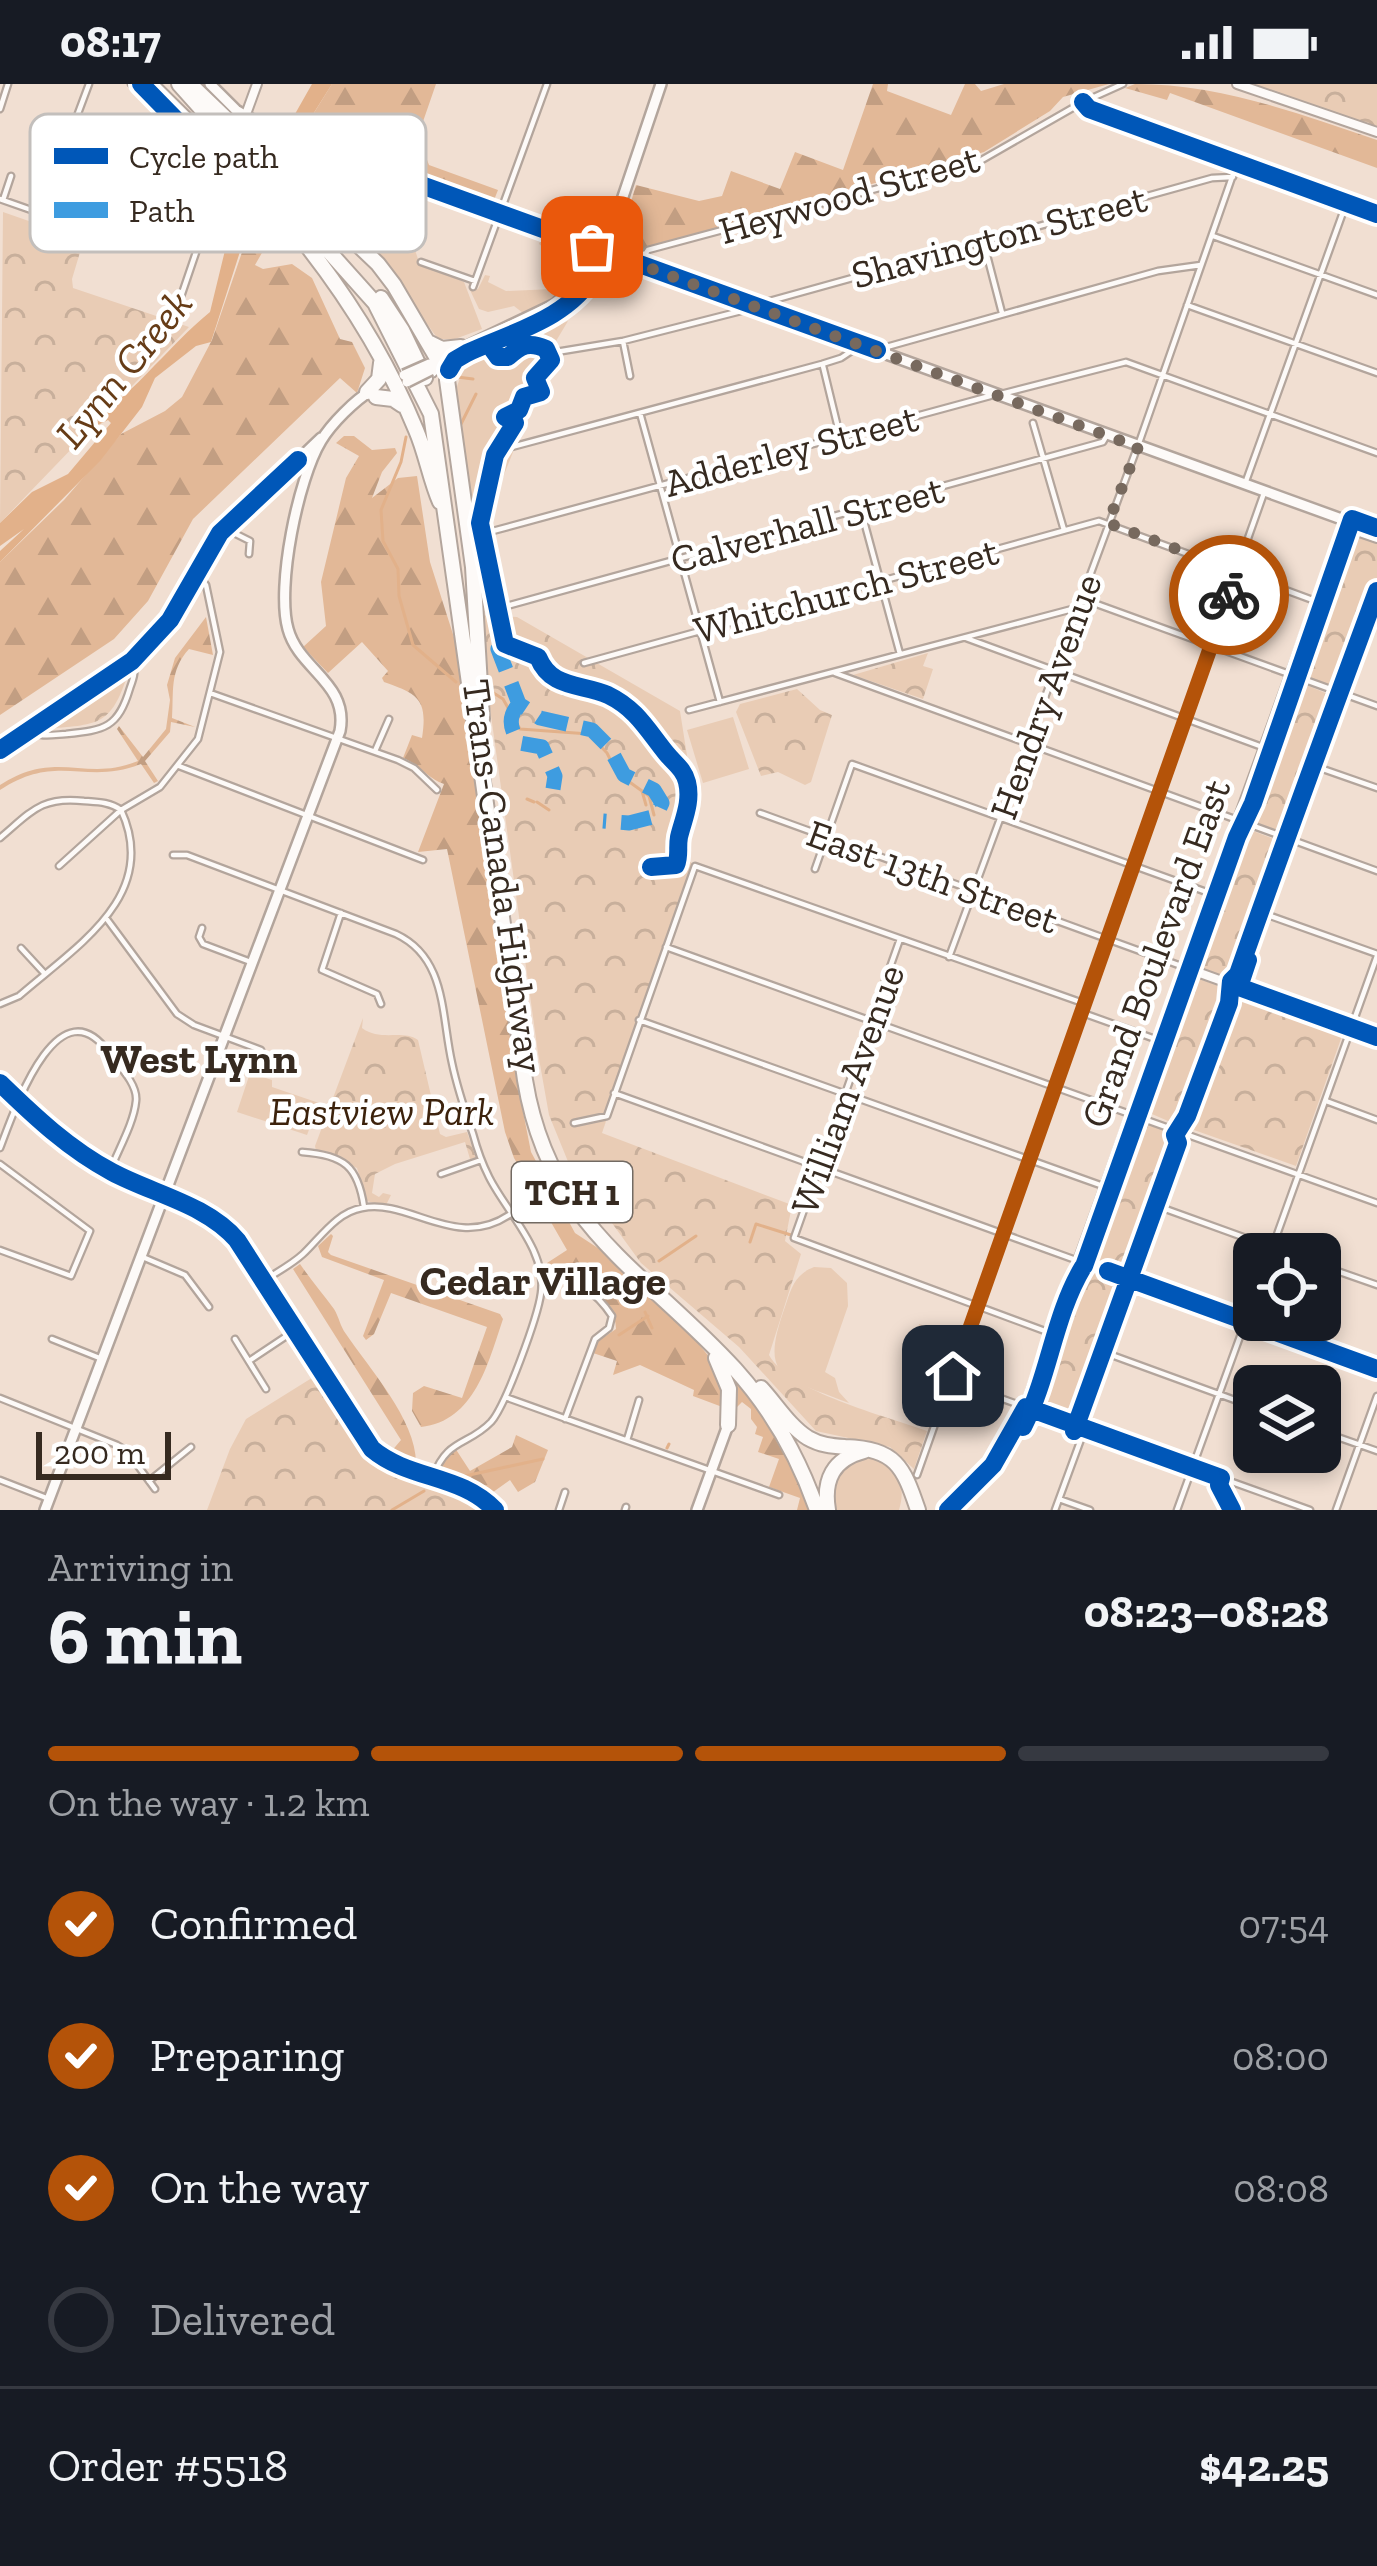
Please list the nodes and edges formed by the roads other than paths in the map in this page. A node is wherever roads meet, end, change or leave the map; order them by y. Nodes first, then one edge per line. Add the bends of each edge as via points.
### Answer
1 (8, 84) edge
2 (89, 84) edge
3 (131, 84) edge
4 (150, 84) edge
5 (186, 84) edge
6 (210, 84) edge
7 (257, 84) edge
8 (547, 84) edge
9 (661, 84) edge
10 (1124, 84) edge
11 (1237, 84) edge
12 (1083, 102) junction
13 (0, 109) edge
14 (78, 114) edge
15 (166, 114) edge
16 (186, 114) edge
17 (208, 114) edge
18 (242, 114) edge
19 (245, 114) edge
20 (1377, 132) edge
21 (1238, 164) junction
22 (11, 176) dead end
23 (1233, 177) junction
24 (426, 186) edge
25 (1, 199) edge
26 (1346, 203) junction
27 (30, 210) edge
28 (500, 213) junction
29 (1377, 214) edge
30 (1212, 236) junction
31 (983, 241) junction
32 (602, 250) junction
33 (197, 252) edge
34 (317, 252) edge
35 (323, 252) edge
36 (335, 252) edge
37 (360, 252) edge
38 (422, 262) dead end
39 (639, 263) junction
40 (1201, 265) junction
41 (1320, 275) junction
42 (1377, 295) edge
43 (1187, 305) junction
44 (756, 306) junction
45 (1002, 313) junction
46 (173, 320) dead end
47 (623, 341) junction
48 (430, 343) junction
49 (860, 344) junction
50 (1295, 344) junction
51 (877, 350) junction
52 (556, 352) dead end
53 (458, 354) junction
54 (380, 358) junction
55 (822, 364) junction
56 (433, 365) junction
57 (1377, 374) edge
58 (1162, 375) junction
59 (630, 376) dead end
60 (400, 381) junction
61 (998, 395) junction
62 (367, 398) junction
63 (406, 409) junction
64 (640, 413) junction
65 (1270, 414) junction
66 (1033, 423) dead end
67 (325, 435) junction
68 (1107, 435) junction
69 (840, 436) junction
70 (1138, 447) junction
71 (508, 448) dead end
72 (1377, 453) edge
73 (313, 459) junction
74 (1042, 459) junction
75 (298, 460) junction
76 (660, 485) junction
77 (1244, 486) junction
78 (1264, 493) junction
79 (861, 510) junction
80 (448, 520) junction
81 (1108, 523) junction
82 (1346, 524) junction
83 (225, 529) junction
84 (1064, 530) junction
85 (1376, 531) edge
86 (489, 532) dead end
87 (249, 554) dead end
88 (680, 558) junction
89 (1237, 572) junction
90 (197, 573) junction
91 (881, 581) junction
92 (1080, 598) junction
93 (1318, 602) junction
94 (1377, 605) edge
95 (503, 607) dead end
96 (1076, 608) junction
97 (1374, 622) edge
98 (699, 631) junction
99 (966, 638) junction
100 (1211, 645) junction
101 (901, 654) junction
102 (132, 661) junction
103 (584, 663) dead end
104 (1053, 671) junction
105 (836, 673) junction
106 (1291, 675) junction
107 (210, 693) junction
108 (1344, 694) junction
109 (720, 702) junction
110 (1377, 706) edge
111 (688, 710) dead end
112 (389, 719) dead end
113 (482, 719) junction
114 (1185, 719) junction
115 (29, 730) junction
116 (338, 738) junction
117 (1026, 744) junction
118 (1265, 748) junction
119 (0, 750) edge
120 (375, 751) junction
121 (179, 766) junction
122 (1318, 767) junction
123 (1377, 788) edge
124 (437, 790) dead end
125 (1158, 792) junction
126 (121, 810) junction
127 (760, 813) dead end
128 (1000, 817) junction
129 (308, 818) junction
130 (1238, 821) junction
131 (826, 837) junction
132 (0, 838) edge
133 (1292, 841) junction
134 (173, 855) dead end
135 (423, 860) dead end
136 (59, 866) dead end
137 (1132, 866) junction
138 (815, 869) dead end
139 (1377, 871) edge
140 (973, 890) junction
141 (280, 891) junction
142 (1212, 894) junction
143 (341, 913) junction
144 (1265, 914) junction
145 (106, 918) junction
146 (202, 928) dead end
147 (1106, 938) junction
148 (900, 939) junction
149 (666, 947) junction
150 (21, 948) dead end
151 (1377, 955) edge
152 (949, 957) junction
153 (253, 963) junction
154 (1186, 968) junction
155 (45, 974) junction
156 (1239, 987) junction
157 (1083, 1003) junction
158 (0, 1004) edge
159 (381, 1004) dead end
160 (1080, 1012) junction
161 (639, 1020) junction
162 (871, 1021) junction
163 (1352, 1028) junction
164 (226, 1036) junction
165 (1377, 1037) edge
166 (1158, 1040) junction
167 (261, 1049) dead end
168 (0, 1083) edge
169 (1054, 1085) junction
170 (614, 1094) junction
171 (845, 1094) junction
172 (1325, 1101) junction
173 (19, 1102) junction
174 (1133, 1114) junction
175 (1377, 1120) edge
176 (574, 1123) dead end
177 (1186, 1133) junction
178 (0, 1148) edge
179 (302, 1151) dead end
180 (1028, 1159) junction
181 (481, 1160) junction
182 (0, 1164) edge
183 (819, 1167) junction
184 (110, 1171) junction
185 (441, 1174) dead end
186 (1299, 1174) junction
187 (1106, 1187) junction
188 (165, 1198) junction
189 (1377, 1203) edge
190 (364, 1207) junction
191 (1160, 1207) junction
192 (510, 1214) junction
193 (1002, 1233) junction
194 (1278, 1233) edge
195 (1233, 1236) edge
196 (0, 1250) edge
197 (142, 1257) junction
198 (1079, 1261) junction
199 (1341, 1273) edge
200 (542, 1278) junction
201 (1133, 1280) junction
202 (263, 1281) junction
203 (1377, 1286) edge
204 (976, 1306) junction
205 (209, 1307) dead end
206 (1233, 1316) edge
207 (686, 1322) junction
208 (295, 1330) junction
209 (1053, 1334) junction
210 (52, 1339) dead end
211 (235, 1339) dead end
212 (1239, 1341) edge
213 (1301, 1341) edge
214 (1106, 1353) junction
215 (103, 1359) junction
216 (249, 1361) junction
217 (741, 1367) junction
218 (1377, 1369) edge
219 (951, 1380) junction
220 (266, 1389) dead end
221 (1219, 1394) junction
222 (1377, 1396) edge
223 (505, 1397) junction
224 (0, 1398) edge
225 (1233, 1399) edge
226 (640, 1400) dead end
227 (1026, 1407) junction
228 (566, 1419) junction
229 (732, 1422) joint
230 (1082, 1427) junction
231 (76, 1428) junction
232 (1341, 1438) edge
233 (627, 1441) junction
234 (1360, 1445) junction
235 (191, 1447) dead end
236 (870, 1450) junction
237 (1377, 1451) edge
238 (1192, 1467) junction
239 (711, 1471) junction
240 (1203, 1472) junction
241 (433, 1477) junction
242 (1221, 1478) junction
243 (0, 1480) edge
244 (913, 1480) junction
245 (149, 1481) junction
246 (154, 1489) dead end
247 (565, 1492) dead end
248 (779, 1495) dead end
249 (1059, 1498) junction
250 (47, 1504) edge
251 (916, 1508) edge
252 (495, 1510) edge
253 (560, 1510) edge
254 (697, 1510) edge
255 (823, 1510) edge
256 (948, 1510) edge
257 (1055, 1510) edge
258 (1090, 1510) edge
259 (1177, 1510) edge
260 (1230, 1510) edge
261 (1310, 1510) edge
262 (1336, 1510) edge

1 - 13 street
2 - 14 street
3 - 15 street
4 - 16 highway
5 - 17 highway
6 - 18 main road
7 - 19 street
8 - 28 street
9 - 32 main road
10 - 12 street, Heywood Street
11 - 20 street
12 - 21 street
12 - 39 street, Heywood Street via 980,161 649,250
21 - 23 street, Hendry Avenue
21 - 26 street
22 - 25 street
23 - 30 street, Hendry Avenue
23 - 31 street, Shavington Street
24 - 28 main road
25 - 27 street
26 - 29 street
26 - 41 street
28 - 32 main road
28 - 38 street via 474,284
30 - 40 street, Hendry Avenue
30 - 41 street
31 - 44 street, Shavington Street
31 - 45 street
32 - 39 main road
32 - 53 main road via 555,304
33 - 46 street
34 - 54 highway
35 - 80 highway, Trans-Canada Highway / TCH 1 via 403,352 431,414
36 - 113 highway, Trans-Canada Highway / TCH 1 via 382,300 426,379 444,446
37 - 48 highway via 378,264
39 - 44 main road
40 - 43 street, Hendry Avenue
40 - 45 street
41 - 42 street
41 - 50 street
43 - 50 street
43 - 58 street, Hendry Avenue
44 - 47 street, Shavington Street
44 - 49 main road
45 - 51 street
47 - 52 street, Shavington Street
47 - 59 street
48 - 53 highway
48 - 56 highway
49 - 51 main road
49 - 55 street
50 - 57 street
50 - 65 street
51 - 61 main road
53 - 56 main road
53 - 113 highway via 447,380
54 - 60 highway
54 - 62 highway via 380,379
55 - 64 street
55 - 69 street
56 - 60 main road, bridge
58 - 61 street, Adderley Street via 1121,361
58 - 65 street, Adderley Street
58 - 70 street, Hendry Avenue
60 - 62 main road
60 - 63 highway
61 - 68 main road
61 - 69 street, Adderley Street
62 - 63 highway
62 - 67 main road
63 - 80 highway
64 - 71 street
64 - 76 street
65 - 72 street, Adderley Street
65 - 77 street
66 - 74 street
67 - 73 main road
67 - 75 main road
68 - 70 main road
68 - 74 street, Calverhall Street
69 - 76 street, Adderley Street
70 - 77 main road
70 - 81 street, Hendry Avenue
73 - 75 street
73 - 116 main road via 282,591 293,644 338,698
74 - 79 street, Calverhall Street
74 - 84 street
75 - 83 street
76 - 86 street, Adderley Street
76 - 88 street
77 - 78 main road
78 - 82 main road
78 - 89 street
79 - 88 street, Calverhall Street
79 - 91 street
80 - 207 highway, Trans-Canada Highway / TCH 1 via 536,1130 587,1226
81 - 84 street, Whitchurch Street
81 - 89 street
81 - 92 street, Hendry Avenue
82 - 85 street
82 - 85 street
82 - 93 main road, Grand Boulevard East
83 - 87 street via 250,541
83 - 90 street
84 - 91 street, Whitchurch Street
88 - 95 street, Calverhall Street
88 - 98 street
89 - 93 street
89 - 100 street
90 - 102 street
90 - 107 street via 219,646
91 - 98 street, Whitchurch Street
91 - 101 street
92 - 96 street, Hendry Avenue
92 - 100 street
93 - 106 main road, Grand Boulevard East
94 - 97 street
96 - 99 street
96 - 104 street, Hendry Avenue
97 - 108 street
98 - 103 street, Whitchurch Street
98 - 109 street
99 - 101 street
99 - 104 street
100 - 106 street
100 - 114 street
101 - 105 street
102 - 115 street
102 - 115 street via 134,675 113,722 92,731
104 - 114 street
104 - 117 street, Hendry Avenue
105 - 109 street
105 - 117 street
106 - 108 street
106 - 118 main road, Grand Boulevard East
107 - 116 street
107 - 121 street via 198,739
108 - 110 street
108 - 122 street
109 - 111 street
112 - 120 street
113 - 217 highway, Trans-Canada Highway / TCH 1 via 535,1095 554,1159 602,1233
114 - 118 street
114 - 125 street
115 - 119 street
116 - 120 street
116 - 129 main road
117 - 125 street
117 - 128 street, Hendry Avenue
118 - 130 main road, Grand Boulevard East
120 - 124 street via 414,768
121 - 126 street
121 - 129 street
122 - 123 street
122 - 133 street
125 - 130 street
125 - 137 street
126 - 132 street via 56,799
126 - 136 street
126 - 145 street via 130,880
127 - 131 street, East 13th Street
128 - 131 street via 852,764
128 - 137 street
128 - 140 street, Hendry Avenue
129 - 135 street
129 - 141 main road
130 - 133 street
130 - 142 main road, Grand Boulevard East
131 - 138 street
131 - 140 street, East 13th Street
133 - 139 street
133 - 144 street
134 - 141 street
137 - 142 street
137 - 147 street
140 - 147 street, East 13th Street
140 - 152 street, Hendry Avenue
141 - 143 street
141 - 153 main road
142 - 154 main road, Grand Boulevard East
143 - 159 street via 322,970 377,994
143 - 181 street via 404,938 435,973
144 - 151 street
144 - 156 street
145 - 155 street
145 - 164 street via 171,1008
146 - 153 street via 203,944
147 - 154 street, East 13th Street
147 - 157 street
148 - 149 street via 695,866
148 - 152 street
148 - 162 street, William Avenue
149 - 161 street
149 - 162 street
150 - 155 street
151 - 163 street
152 - 157 street
153 - 164 main road
154 - 156 street, East 13th Street
154 - 166 main road, Grand Boulevard East
155 - 158 street
156 - 163 street, East 13th Street
156 - 177 street
157 - 160 street
160 - 166 street
160 - 169 street
161 - 170 street
161 - 171 street
162 - 169 street
162 - 171 street, William Avenue
163 - 165 street, East 13th Street
163 - 172 street
164 - 167 street
164 - 188 main road
166 - 174 main road, Grand Boulevard East
168 - 173 street
169 - 174 street
169 - 180 street
170 - 176 street via 607,1117
170 - 183 street
171 - 180 street
171 - 183 street, William Avenue
172 - 175 street
172 - 186 street
173 - 178 street
173 - 184 street
173 - 184 street via 37,1062 70,1032 93,1033 136,1096
174 - 177 street
174 - 187 main road, Grand Boulevard East
177 - 186 street
177 - 191 street
179 - 190 street via 350,1165
180 - 187 street
180 - 193 street
181 - 185 street
181 - 192 street
182 - 196 street via 90,1231 71,1276
183 - 193 street
183 - 204 street, William Avenue via 794,1238
184 - 188 street
186 - 189 street
186 - 194 street
187 - 198 main road, Grand Boulevard East
188 - 197 main road
188 - 202 street via 221,1223
190 - 192 street via 462,1228
190 - 202 street
191 - 195 street
191 - 201 street
192 - 200 street
193 - 198 street
193 - 204 street
197 - 205 street via 184,1275
197 - 215 main road
198 - 201 street
198 - 209 main road, Grand Boulevard East
199 - 203 street
200 - 223 street
200 - 228 street via 574,1281 612,1316 595,1339
201 - 206 street
201 - 214 street
202 - 208 street
204 - 209 street
204 - 219 street
207 - 229 highway via 725,1376
207 - 255 highway, Trans-Canada Highway / TCH 1 via 769,1412
208 - 216 street
208 - 241 street via 372,1449
209 - 227 main road, Grand Boulevard East
210 - 215 street
211 - 216 street
212 - 221 street
213 - 218 street
214 - 221 street
214 - 230 street
215 - 231 main road
216 - 220 street
217 - 236 highway via 805,1436
217 - 255 highway, Trans-Canada Highway / TCH 1 via 793,1439
219 - 227 street
219 - 244 street
221 - 225 street
221 - 238 street
222 - 234 street
223 - 228 street
223 - 241 street via 484,1429 451,1446
224 - 231 street
226 - 233 street
227 - 230 street
227 - 256 main road, Grand Boulevard East via 993,1465
228 - 233 street
229 - 239 main road
230 - 238 street
230 - 249 street
231 - 245 street via 127,1451
231 - 250 main road
232 - 234 street
233 - 239 street
234 - 237 street
234 - 262 street
235 - 245 street
236 - 244 highway
236 - 255 highway via 835,1467
238 - 240 street
238 - 259 street
239 - 248 street
239 - 254 main road
240 - 242 street
240 - 260 street
241 - 252 street via 465,1487
242 - 260 street
242 - 261 street
243 - 250 street
244 - 251 highway
245 - 246 street
247 - 253 street
249 - 257 street
249 - 258 street

